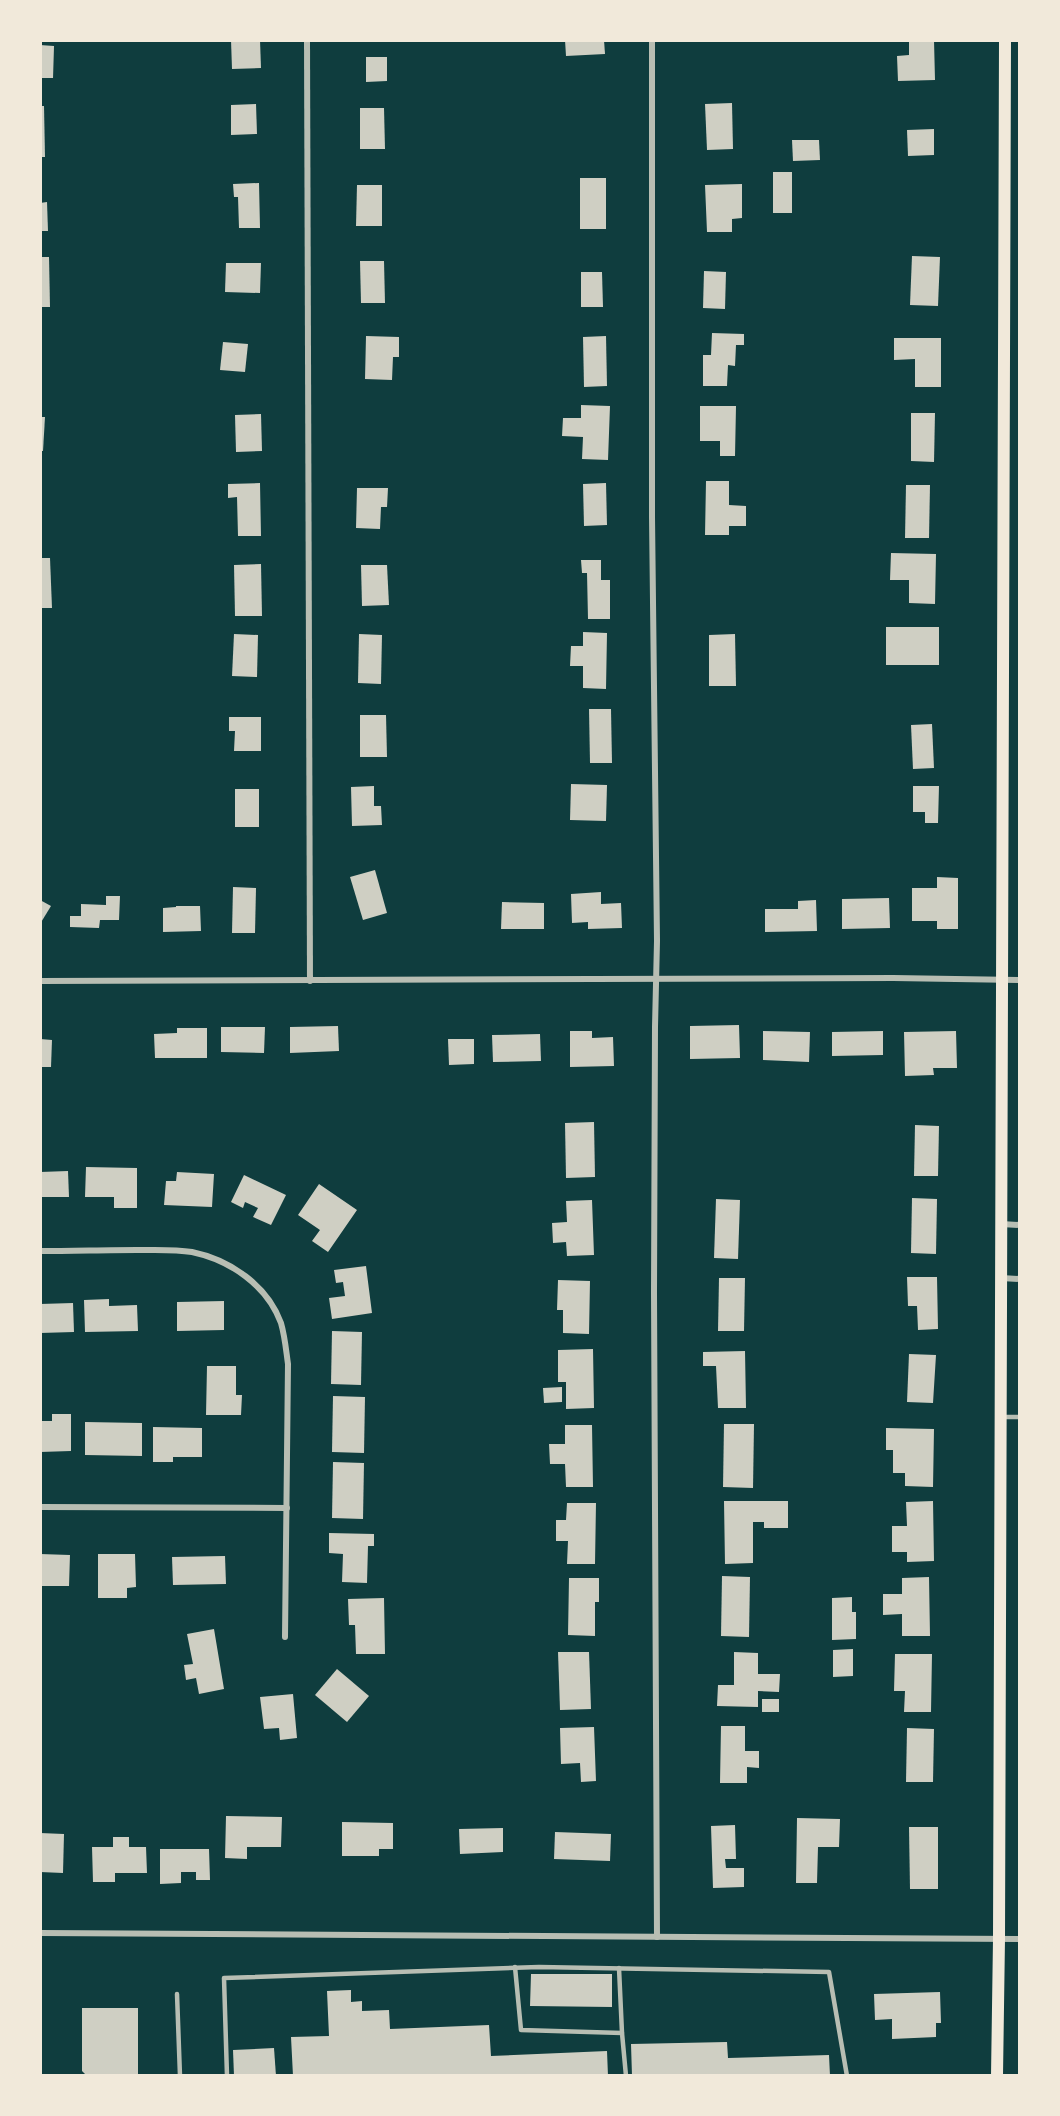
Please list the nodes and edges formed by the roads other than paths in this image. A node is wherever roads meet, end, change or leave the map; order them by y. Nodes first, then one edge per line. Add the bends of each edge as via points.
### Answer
1 (307, 40) edge
2 (652, 40) edge
3 (1005, 40) edge
4 (656, 980) junction
5 (1002, 980) junction
6 (1020, 980) edge
7 (40, 981) edge
8 (310, 981) junction
9 (1001, 1224) junction
10 (1020, 1225) edge
11 (40, 1251) edge
12 (1001, 1278) junction
13 (1020, 1279) edge
14 (1020, 1417) edge
15 (1001, 1418) junction
16 (40, 1507) edge
17 (287, 1508) junction
18 (285, 1636) dead end
19 (40, 1933) edge
20 (657, 1937) junction
21 (999, 1939) junction
22 (1020, 1939) edge
23 (515, 1968) junction
24 (620, 1968) junction
25 (177, 1994) dead end
26 (622, 2033) junction
27 (180, 2076) edge
28 (227, 2076) edge
29 (626, 2076) edge
30 (848, 2076) edge
31 (997, 2076) edge

1 - 8 street
2 - 4 street
3 - 5 main road
4 - 5 street
4 - 8 street
4 - 20 street
5 - 6 street
5 - 9 main road
7 - 8 street
9 - 10 street
9 - 12 main road
11 - 17 street via 190,1252 215,1259 251,1279 280,1322 285,1341
12 - 13 street
12 - 15 main road
14 - 15 lane
15 - 21 main road
16 - 17 street
17 - 18 street
19 - 20 street
20 - 21 street
21 - 22 street
21 - 31 main road
23 - 24 lane
23 - 26 lane via 521,2030
23 - 28 lane via 224,1978
24 - 26 lane
24 - 30 lane via 829,1972
25 - 27 lane
26 - 29 lane

